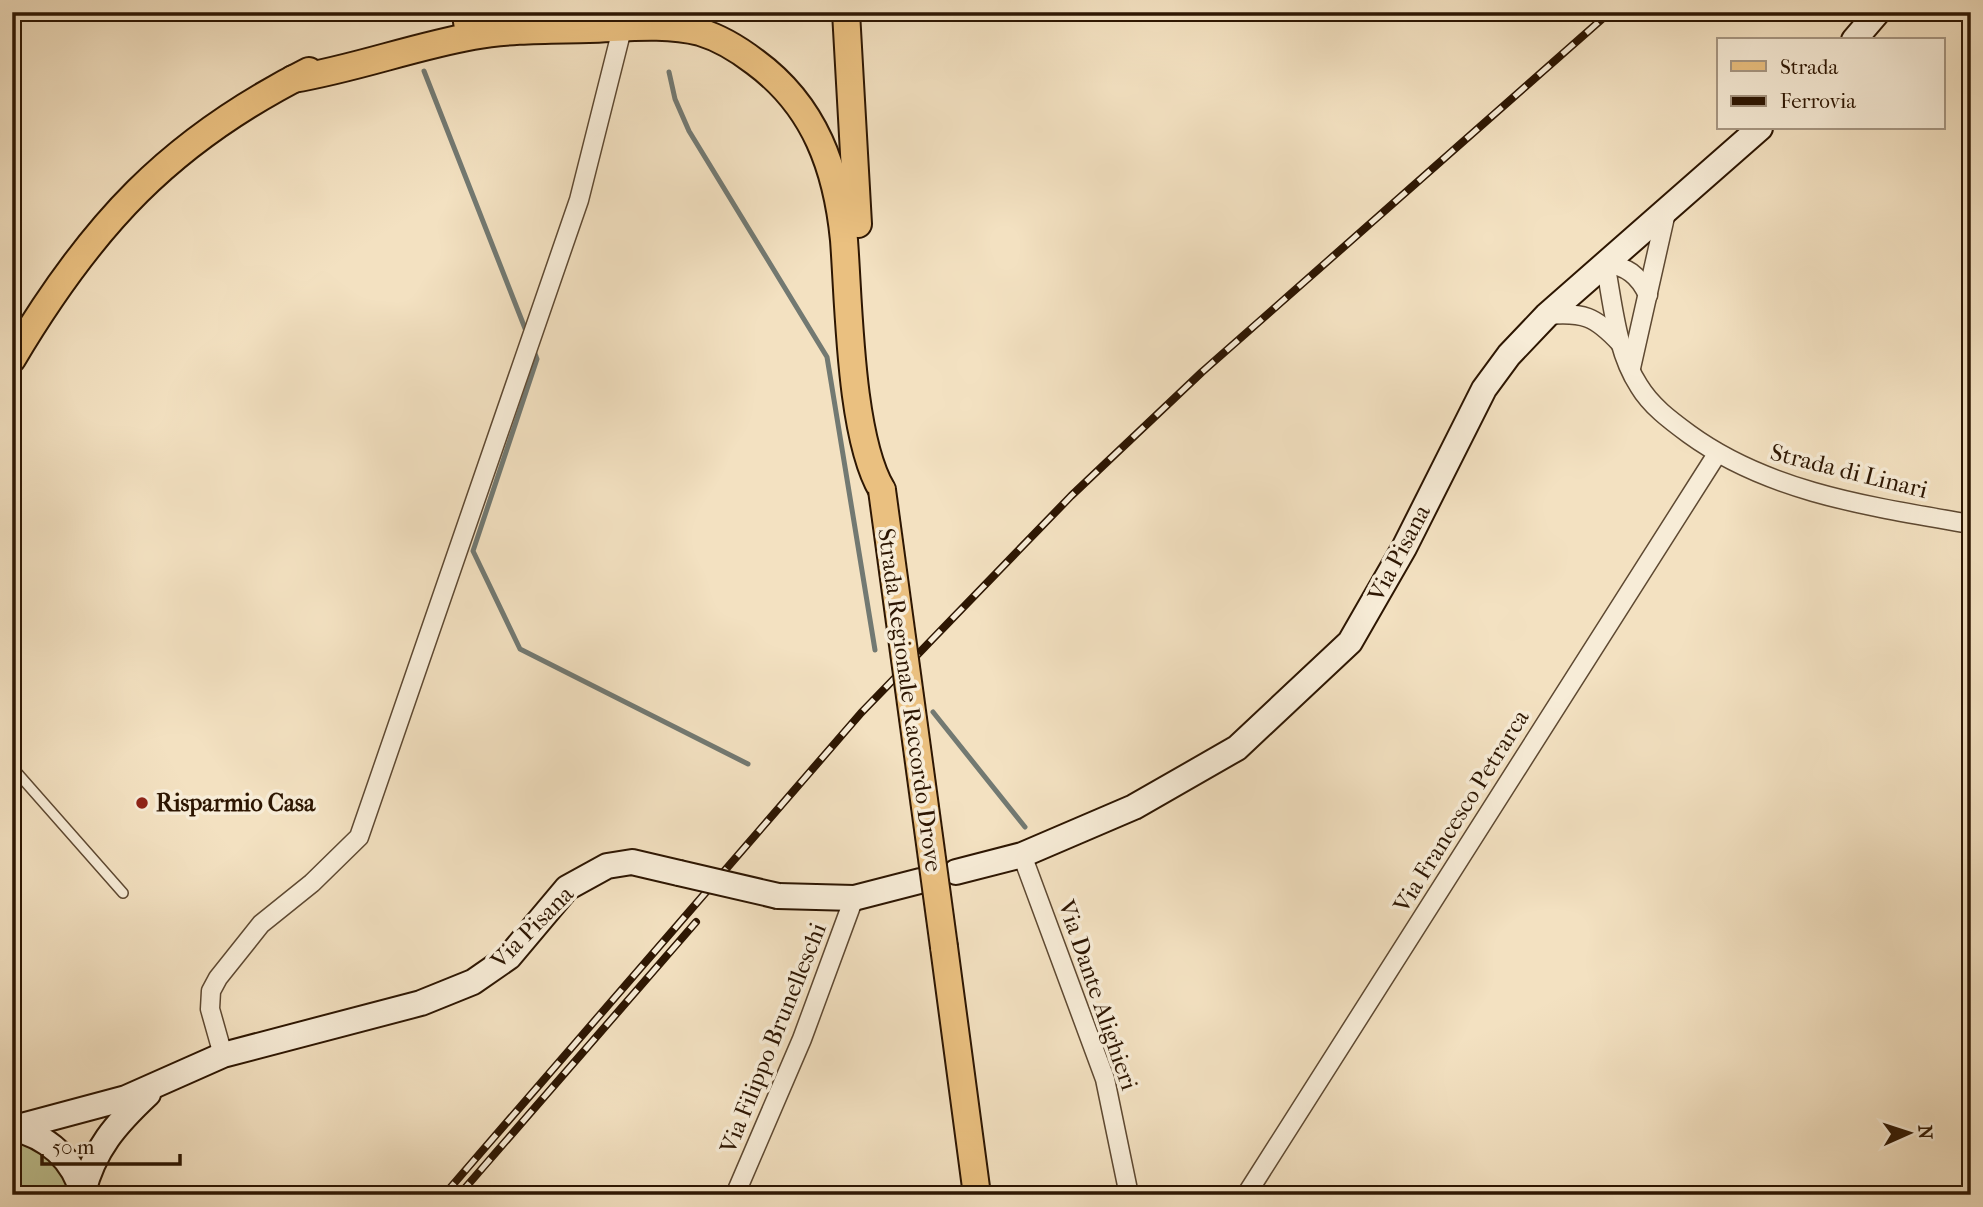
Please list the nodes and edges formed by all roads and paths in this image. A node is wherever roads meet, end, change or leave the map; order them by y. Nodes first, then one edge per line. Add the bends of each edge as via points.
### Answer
1 (656, 12) edge
2 (846, 12) edge
3 (862, 12) edge
4 (1878, 12) edge
5 (475, 17) edge
6 (620, 37) dead end
7 (1856, 38) edge
8 (293, 79) junction
9 (1758, 130) edge
10 (848, 204) junction
11 (1667, 208) junction
12 (1605, 263) junction
13 (1648, 295) junction
14 (1547, 315) junction
15 (1621, 344) junction
16 (12, 359) edge
17 (1631, 368) junction
18 (1717, 454) junction
19 (1971, 524) edge
20 (12, 767) edge
21 (1022, 855) junction
22 (956, 872) dead end
23 (919, 881) dead end
24 (123, 893) dead end
25 (854, 898) junction
26 (223, 1055) junction
27 (156, 1087) junction
28 (13, 1128) edge
29 (83, 1193) edge
30 (735, 1195) edge
31 (978, 1195) edge
32 (1129, 1195) edge
33 (1246, 1195) edge

1 - 5 main road
2 - 10 main road
3 - 10 main road via 864,138
4 - 7 street
5 - 8 main road via 369,47
6 - 26 street via 579,200 359,837 261,925 218,978 211,991 210,1009
8 - 10 main road via 493,33 614,28 698,32 751,58 791,94 810,120
8 - 16 main road via 213,126 136,190 82,252
9 - 11 street, Via Pisana
10 - 31 main road, Strada Regionale Raccordo Drove, bridge via 859,408 869,460 882,490
11 - 12 street, Via Pisana
11 - 13 street
12 - 13 street via 1631,271
12 - 14 street, Via Pisana
12 - 15 street, Strada di Linari
13 - 17 street
14 - 15 street, Strada di Linari via 1569,313 1597,320
14 - 21 street, Via Pisana via 1484,389 1404,548 1350,642 1237,748 1134,807
15 - 17 street, Strada di Linari
17 - 18 street, Strada di Linari via 1638,386 1665,416
18 - 19 street, Strada di Linari via 1760,476 1814,492
18 - 33 street, Via Francesco Petrarca
20 - 24 lane
21 - 22 street, Via Pisana
21 - 32 street, Via Dante Alighieri via 1105,1079
23 - 25 street, Via Pisana
25 - 26 street, Via Pisana, bridge via 778,896 632,862 607,866 567,888 509,957 472,982 421,1003
25 - 30 street, Via Filippo Brunelleschi via 802,1039
26 - 27 street, Via Pisana
27 - 28 street, Via Pisana via 96,1108
27 - 29 street, Via Pisana via 103,1142
28 - 29 street, Via Pisana via 38,1136 58,1150

